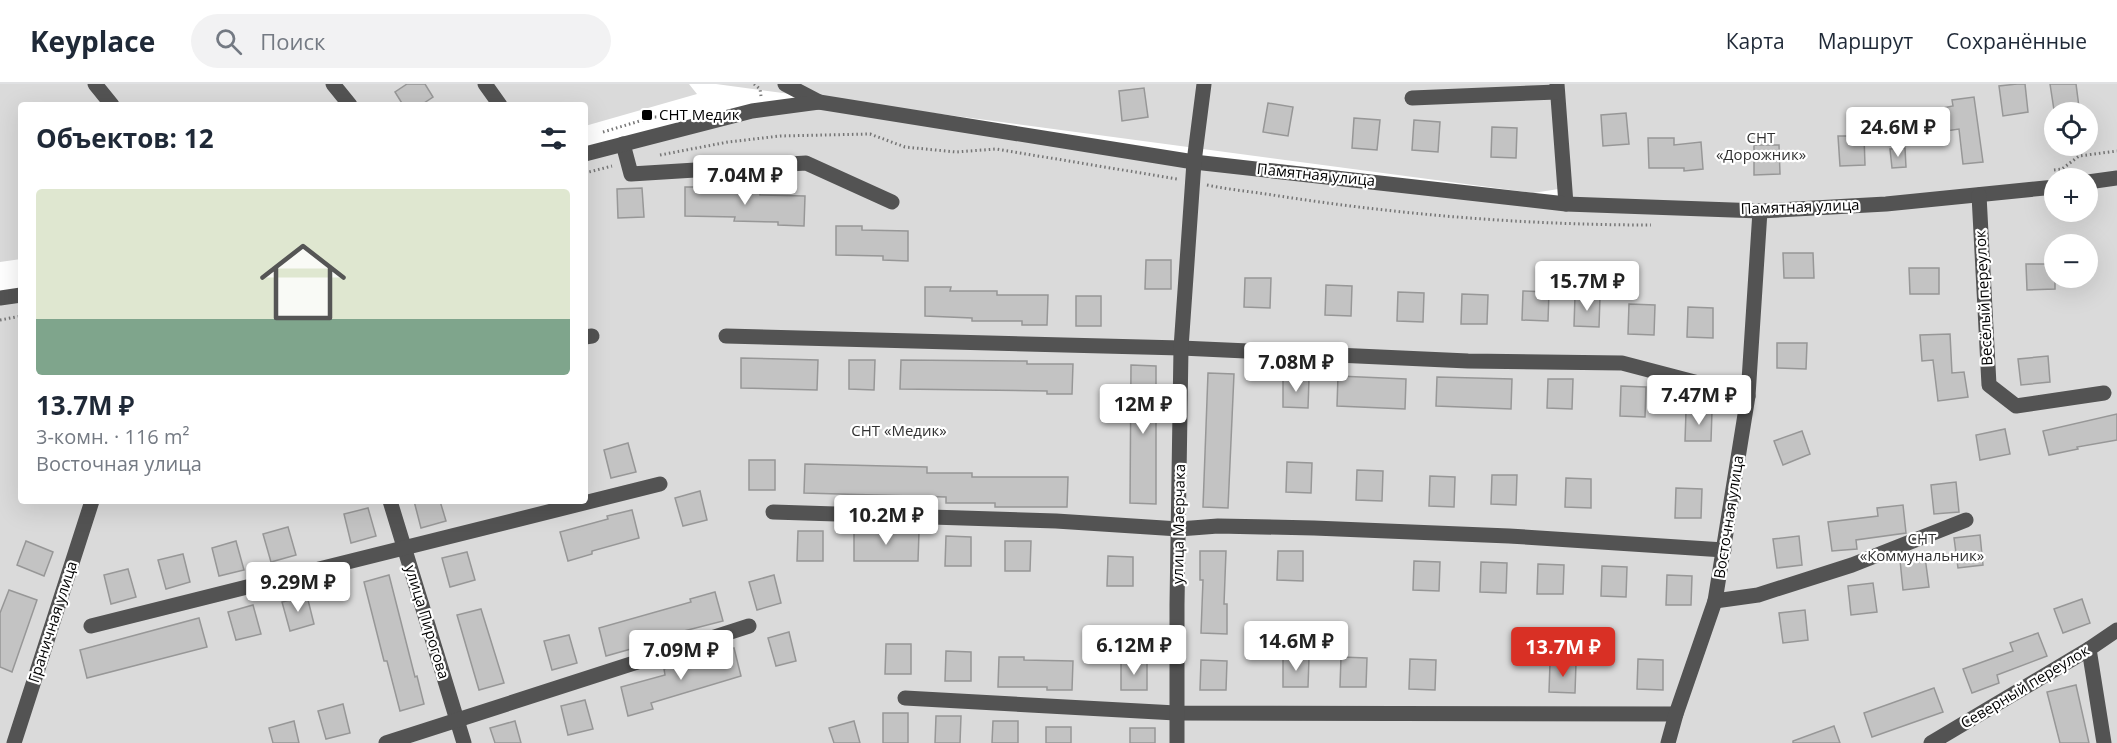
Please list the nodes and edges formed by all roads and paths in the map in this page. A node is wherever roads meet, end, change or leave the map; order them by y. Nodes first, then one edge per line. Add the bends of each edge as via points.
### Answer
1 (95, 84) edge
2 (333, 84) edge
3 (485, 84) edge
4 (785, 84) edge
5 (1204, 84) edge
6 (1557, 88) edge
7 (1412, 98) dead end
8 (110, 102) edge
9 (348, 102) edge
10 (498, 102) edge
11 (819, 102) junction
12 (623, 144) junction
13 (2117, 151) edge
14 (588, 153) edge
15 (1194, 162) junction
16 (2063, 168) edge
17 (2117, 178) edge
18 (2098, 181) edge
19 (2044, 188) edge
20 (1979, 195) junction
21 (892, 202) dead end
22 (1566, 204) junction
23 (1760, 211) junction
24 (18, 296) edge
25 (0, 298) edge
26 (18, 317) edge
27 (0, 320) edge
28 (726, 336) dead end
29 (1181, 348) junction
30 (2104, 393) dead end
31 (1748, 396) junction
32 (660, 484) dead end
33 (588, 502) edge
34 (91, 504) edge
35 (391, 504) edge
36 (580, 504) edge
37 (773, 512) dead end
38 (1966, 520) dead end
39 (1179, 529) junction
40 (404, 548) junction
41 (1724, 550) junction
42 (1715, 601) junction
43 (91, 626) dead end
44 (749, 626) dead end
45 (2117, 630) edge
46 (2089, 649) junction
47 (905, 698) dead end
48 (1176, 713) junction
49 (1676, 714) junction
50 (458, 721) junction
51 (14, 743) edge
52 (386, 743) edge
53 (464, 743) edge
54 (1177, 743) edge
55 (1668, 743) edge
56 (1932, 743) edge
57 (2104, 743) edge

1 - 8 street
2 - 9 street
3 - 10 street
4 - 11 street
5 - 15 street, улица Маерчака
6 - 7 street
6 - 22 street
11 - 12 street, Памятная улица via 752,111
11 - 15 street, Памятная улица
12 - 14 street, Памятная улица
12 - 21 street via 631,174 806,163
13 - 16 path via 2079,156
15 - 22 street, Памятная улица
15 - 29 street, улица Маерчака
17 - 18 street
19 - 20 street, Памятная улица
20 - 23 street, Памятная улица
20 - 30 street, Весёлый переулок via 1989,385 2016,406
22 - 23 street, Памятная улица
23 - 31 street, Восточная улица
24 - 25 street
26 - 27 path
28 - 29 street
29 - 31 street via 1468,361 1622,363
29 - 39 street, улица Маерчака
31 - 41 street, Восточная улица
32 - 33 street
34 - 51 street, Граничная улица
35 - 40 street, улица Пирогова
36 - 40 street
37 - 39 street
38 - 42 street via 1852,565 1758,595
39 - 41 street via 1314,528
39 - 48 street, улица Маерчака
40 - 43 street
40 - 50 street, улица Пирогова
41 - 42 street, Восточная улица
42 - 49 street, Восточная улица
44 - 50 street
45 - 46 street, Северный переулок
46 - 56 street, Северный переулок
46 - 57 street
47 - 48 street
48 - 49 street
48 - 54 street, улица Маерчака
49 - 55 street, Восточная улица
50 - 52 street
50 - 53 street, улица Пирогова

